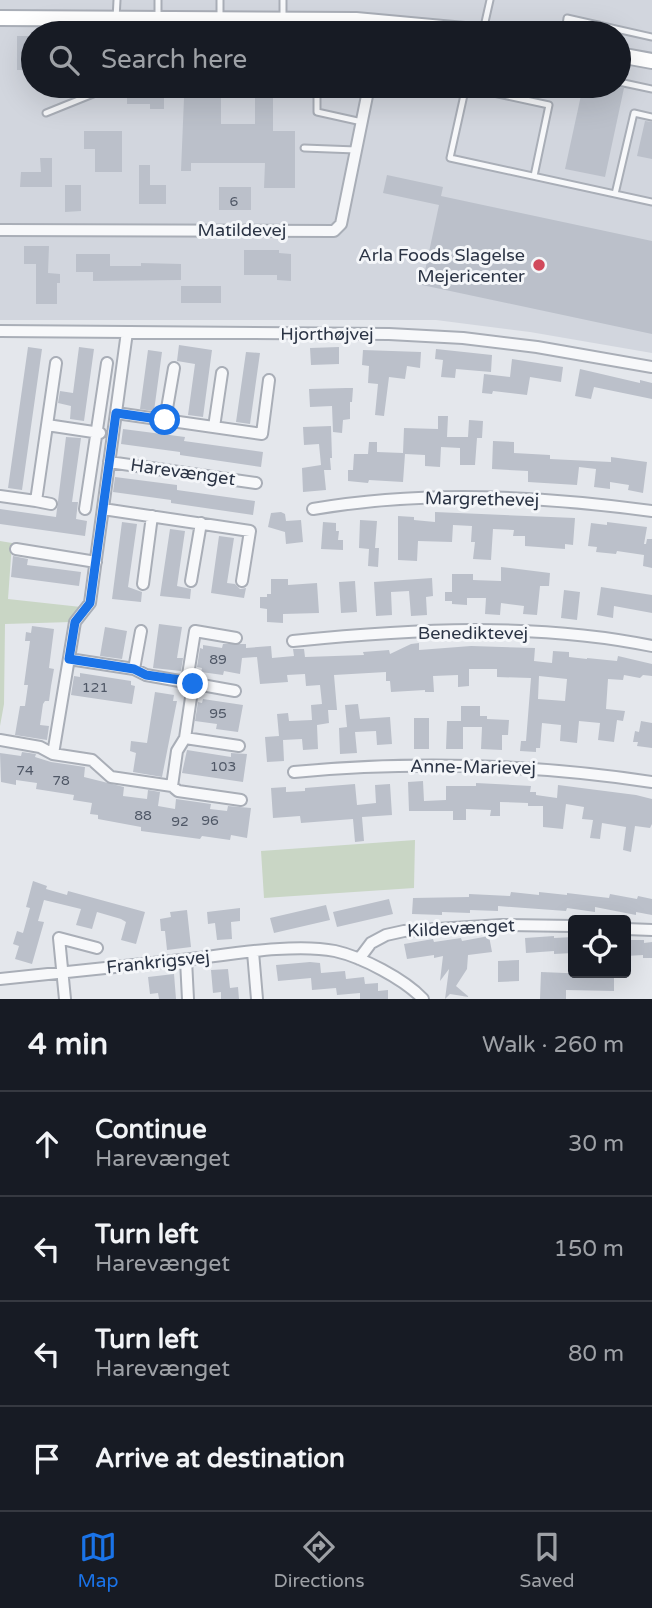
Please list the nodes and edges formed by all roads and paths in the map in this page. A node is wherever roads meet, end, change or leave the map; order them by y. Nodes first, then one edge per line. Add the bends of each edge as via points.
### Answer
1 (117, 0) edge
2 (158, 0) edge
3 (220, 0) edge
4 (283, 0) edge
5 (490, 0) edge
6 (0, 18) edge
7 (116, 19) junction
8 (283, 19) junction
9 (121, 21) edge
10 (162, 21) edge
11 (220, 21) edge
12 (278, 21) edge
13 (292, 21) edge
14 (486, 21) edge
15 (631, 32) edge
16 (652, 37) edge
17 (631, 57) edge
18 (652, 61) edge
19 (631, 85) edge
20 (652, 89) edge
21 (83, 98) edge
22 (317, 98) edge
23 (367, 98) edge
24 (464, 98) edge
25 (517, 98) edge
26 (46, 113) dead end
27 (652, 117) edge
28 (362, 122) junction
29 (304, 148) dead end
30 (356, 150) junction
31 (534, 176) junction
32 (615, 194) junction
33 (652, 202) edge
34 (0, 230) edge
35 (0, 331) edge
36 (127, 332) junction
37 (56, 363) dead end
38 (107, 363) dead end
39 (652, 367) edge
40 (174, 368) dead end
41 (222, 373) dead end
42 (269, 380) dead end
43 (116, 413) junction
44 (165, 420) junction
45 (47, 425) junction
46 (214, 427) junction
47 (96, 432) junction
48 (113, 435) junction
49 (110, 462) junction
50 (256, 482) dead end
51 (0, 496) edge
52 (36, 501) junction
53 (51, 504) dead end
54 (85, 509) dead end
55 (103, 509) junction
56 (313, 509) dead end
57 (652, 511) edge
58 (152, 516) junction
59 (201, 523) junction
60 (16, 549) dead end
61 (96, 562) junction
62 (191, 581) dead end
63 (242, 581) dead end
64 (143, 584) dead end
65 (141, 631) dead end
66 (236, 638) dead end
67 (293, 641) dead end
68 (652, 646) edge
69 (69, 659) junction
70 (134, 669) junction
71 (190, 683) junction
72 (235, 691) dead end
73 (185, 738) junction
74 (1, 740) edge
75 (239, 746) dead end
76 (53, 754) junction
77 (294, 772) dead end
78 (652, 782) edge
79 (172, 786) junction
80 (241, 800) dead end
81 (568, 926) edge
82 (631, 929) edge
83 (652, 930) edge
84 (97, 948) dead end
85 (253, 952) junction
86 (186, 960) junction
87 (359, 960) junction
88 (62, 973) junction
89 (0, 979) edge
90 (418, 997) edge
91 (65, 999) edge
92 (188, 999) edge
93 (257, 999) edge

1 - 7 lane
2 - 10 lane
3 - 11 lane
4 - 8 lane
5 - 14 lane
6 - 7 street
7 - 9 street
8 - 12 street
8 - 13 street
15 - 16 lane
17 - 18 street
19 - 20 lane
21 - 26 lane
22 - 28 lane via 317,112
23 - 28 street, Matildevej
24 - 31 lane via 450,158
25 - 31 lane via 549,105
27 - 32 lane via 634,113
28 - 30 street, Matildevej
29 - 30 lane
30 - 34 street, Matildevej via 341,224 334,231
31 - 32 lane
32 - 33 lane
35 - 36 street, Hjorthøjvej
36 - 39 street, Hjorthøjvej via 463,338
36 - 43 street, Harevænget
37 - 45 street
38 - 47 street
40 - 44 street
41 - 46 street
42 - 46 street via 262,434
43 - 44 street
43 - 48 street, Harevænget
44 - 46 street
45 - 47 street
45 - 52 street
47 - 48 street
47 - 54 street
48 - 49 street, Harevænget
49 - 50 street, Harevænget
49 - 55 street, Harevænget
51 - 52 street
52 - 53 street
55 - 58 street
55 - 61 street, Harevænget
56 - 57 street, Margrethevej via 432,497 514,498
58 - 59 street
58 - 64 street
59 - 62 street
59 - 63 street via 250,531
60 - 61 street
61 - 69 street, Harevænget via 90,603 75,622
65 - 70 street
66 - 71 street via 195,631
67 - 68 street, Benediktevej via 460,630 585,636
69 - 70 street
69 - 76 street, Harevænget
70 - 71 street
71 - 72 street
71 - 73 street
73 - 75 street
73 - 79 street via 177,751
74 - 76 street
76 - 79 street via 92,760 111,777
77 - 78 street, Anne-Marievej via 431,765 523,767
79 - 80 street via 178,791
81 - 87 street, Kildevænget via 404,930 372,943
82 - 83 street
84 - 88 street, Frankrigsvej via 59,938
85 - 86 street, Frankrigsvej
85 - 87 street, Frankrigsvej via 314,949 337,951
85 - 93 street
86 - 88 street, Frankrigsvej
86 - 92 street
87 - 90 street, Frankrigsvej via 401,981
88 - 89 street, Frankrigsvej
88 - 91 street

